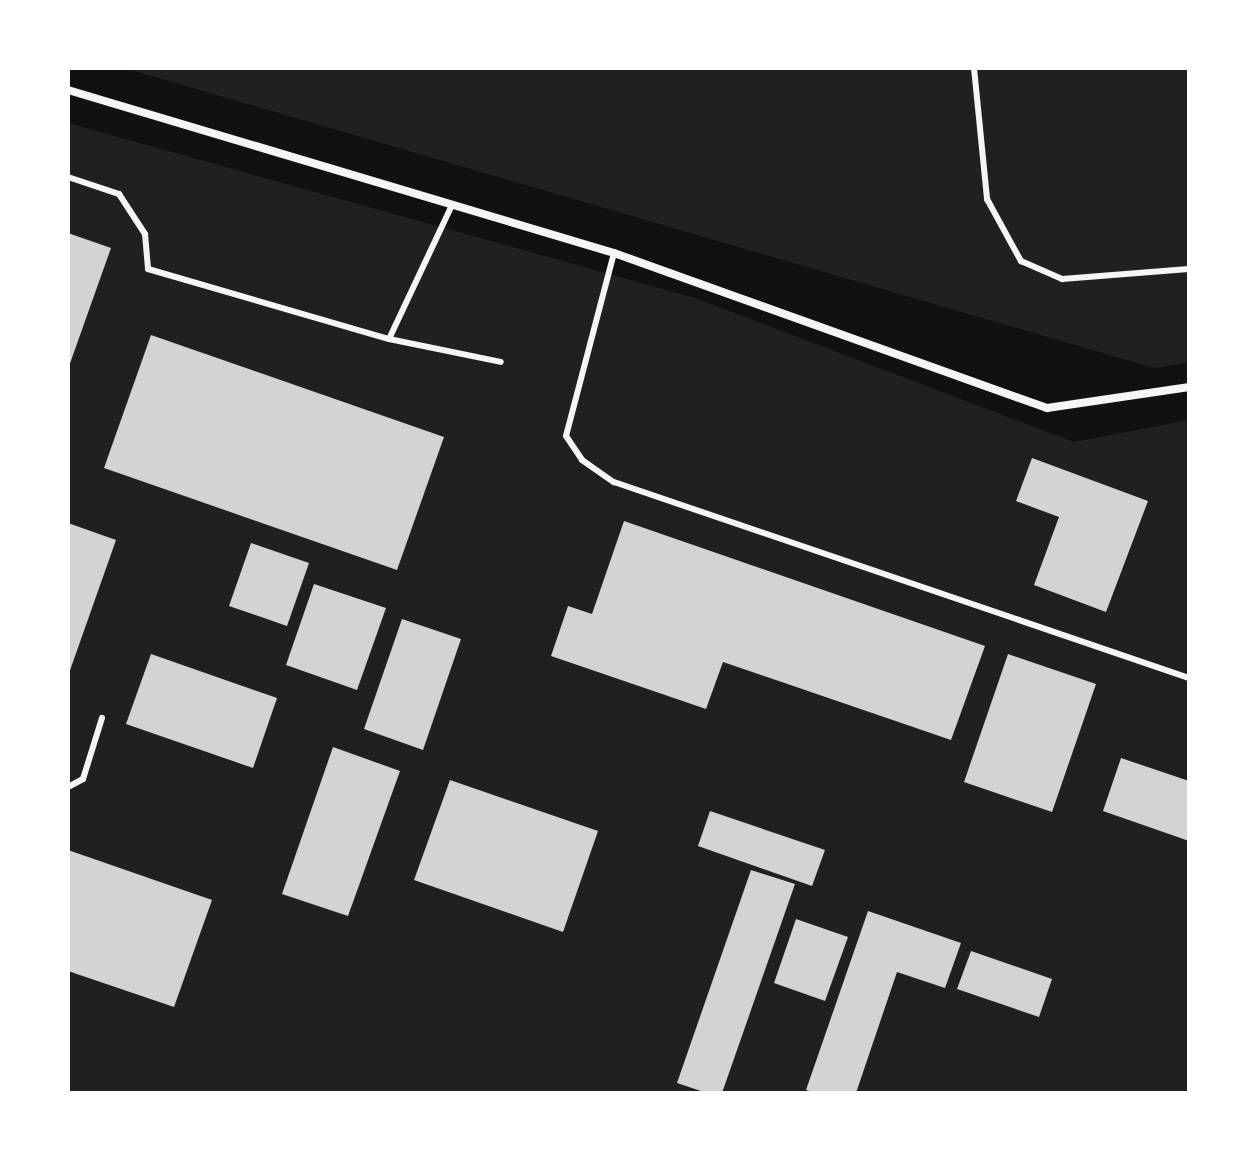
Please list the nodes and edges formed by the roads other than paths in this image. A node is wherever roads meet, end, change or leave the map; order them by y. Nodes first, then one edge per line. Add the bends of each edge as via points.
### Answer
1 (974, 68) edge
2 (68, 90) edge
3 (68, 177) edge
4 (452, 205) junction
5 (614, 253) junction
6 (1189, 269) edge
7 (389, 339) junction
8 (501, 362) dead end
9 (1189, 387) edge
10 (1189, 678) edge
11 (102, 718) dead end
12 (68, 787) edge

1 - 6 lane via 987,199 1021,261 1062,279
2 - 4 street
3 - 7 lane via 119,194 145,234 148,269
4 - 5 street
4 - 7 lane
5 - 9 street via 1047,408
5 - 10 lane via 566,436 582,460 643,492
7 - 8 lane
11 - 12 lane via 83,779

